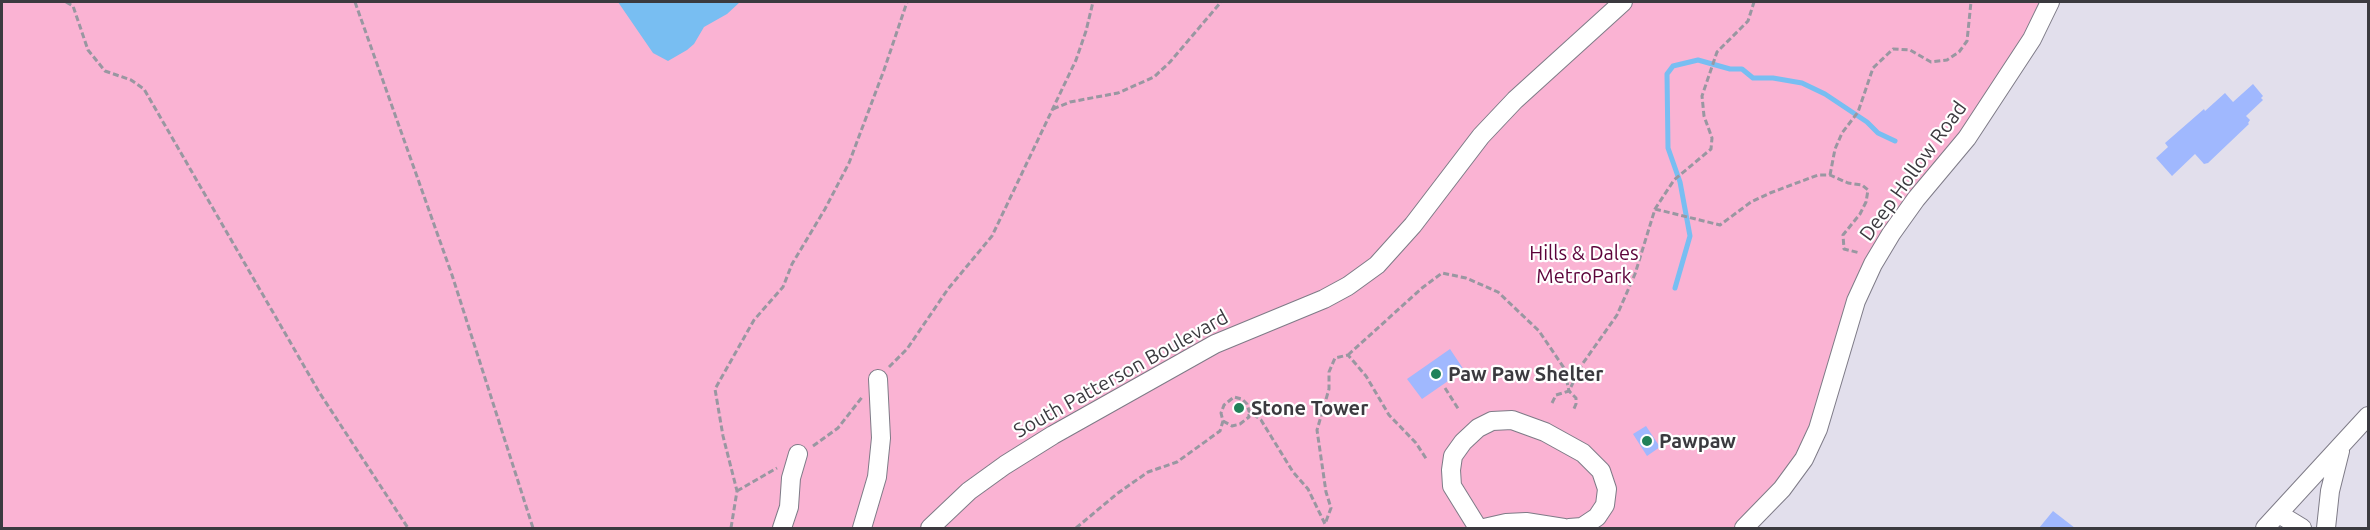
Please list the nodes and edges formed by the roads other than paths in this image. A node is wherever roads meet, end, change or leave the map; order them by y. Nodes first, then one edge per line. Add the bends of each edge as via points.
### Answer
1 (1623, 2) edge
2 (2050, 2) edge
3 (878, 379) road end
4 (2368, 416) edge
5 (2342, 447) junction
6 (798, 454) road end
7 (2279, 514) junction
8 (782, 528) edge
9 (862, 528) edge
10 (930, 528) edge
11 (1478, 528) edge
12 (1484, 528) edge
13 (1564, 528) edge
14 (1569, 528) edge
15 (1744, 528) edge
16 (2265, 528) edge
17 (2302, 528) edge
18 (2326, 528) edge

1 - 10 street, South Patterson Boulevard via 1481,136 1377,265 1332,295 1215,344 1053,435 969,491
2 - 15 street, Deep Hollow Road via 2032,39 1967,138 1916,199 1877,257 1856,301 1824,411 1804,459 1782,489
3 - 9 street via 877,477
4 - 5 street
5 - 7 street
5 - 18 street via 2334,470
6 - 8 street
7 - 16 street
7 - 17 street
11 - 14 street via 1452,486 1453,456 1478,428 1492,421 1512,420 1545,432 1583,453 1601,471 1607,489 1605,505 1590,522
12 - 13 street via 1526,522

